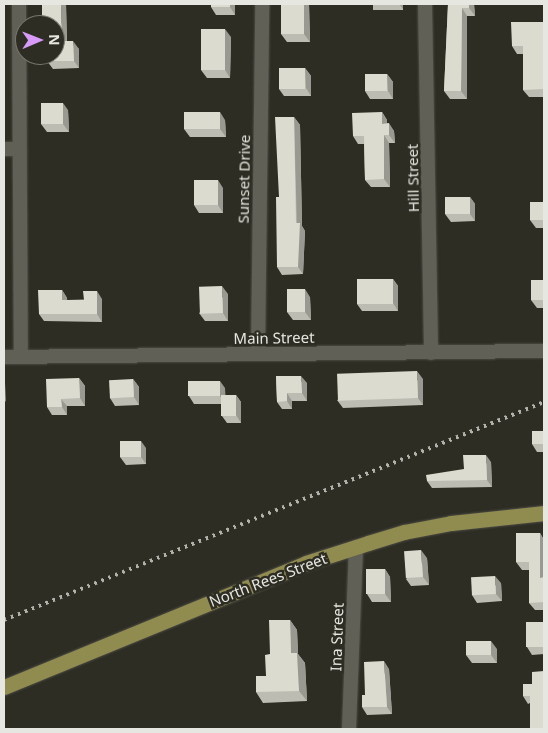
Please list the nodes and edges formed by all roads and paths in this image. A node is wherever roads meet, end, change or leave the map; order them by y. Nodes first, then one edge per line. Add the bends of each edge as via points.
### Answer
1 (19, 4) edge
2 (262, 4) edge
3 (425, 4) edge
4 (4, 149) edge
5 (19, 149) junction
6 (544, 351) edge
7 (431, 352) junction
8 (258, 354) junction
9 (4, 357) edge
10 (21, 357) junction
11 (544, 513) edge
12 (356, 547) junction
13 (4, 687) edge
14 (349, 729) edge

1 - 5 street
2 - 8 street, Sunset Drive
3 - 7 street, Hill Street
4 - 5 street
5 - 10 street
6 - 7 street, Main Street
7 - 8 street, Main Street
8 - 10 street, Main Street
9 - 10 street, Main Street
11 - 12 main road, North Rees Street via 451,523 404,532
12 - 13 main road, North Rees Street via 306,563
12 - 14 street, Ina Street

